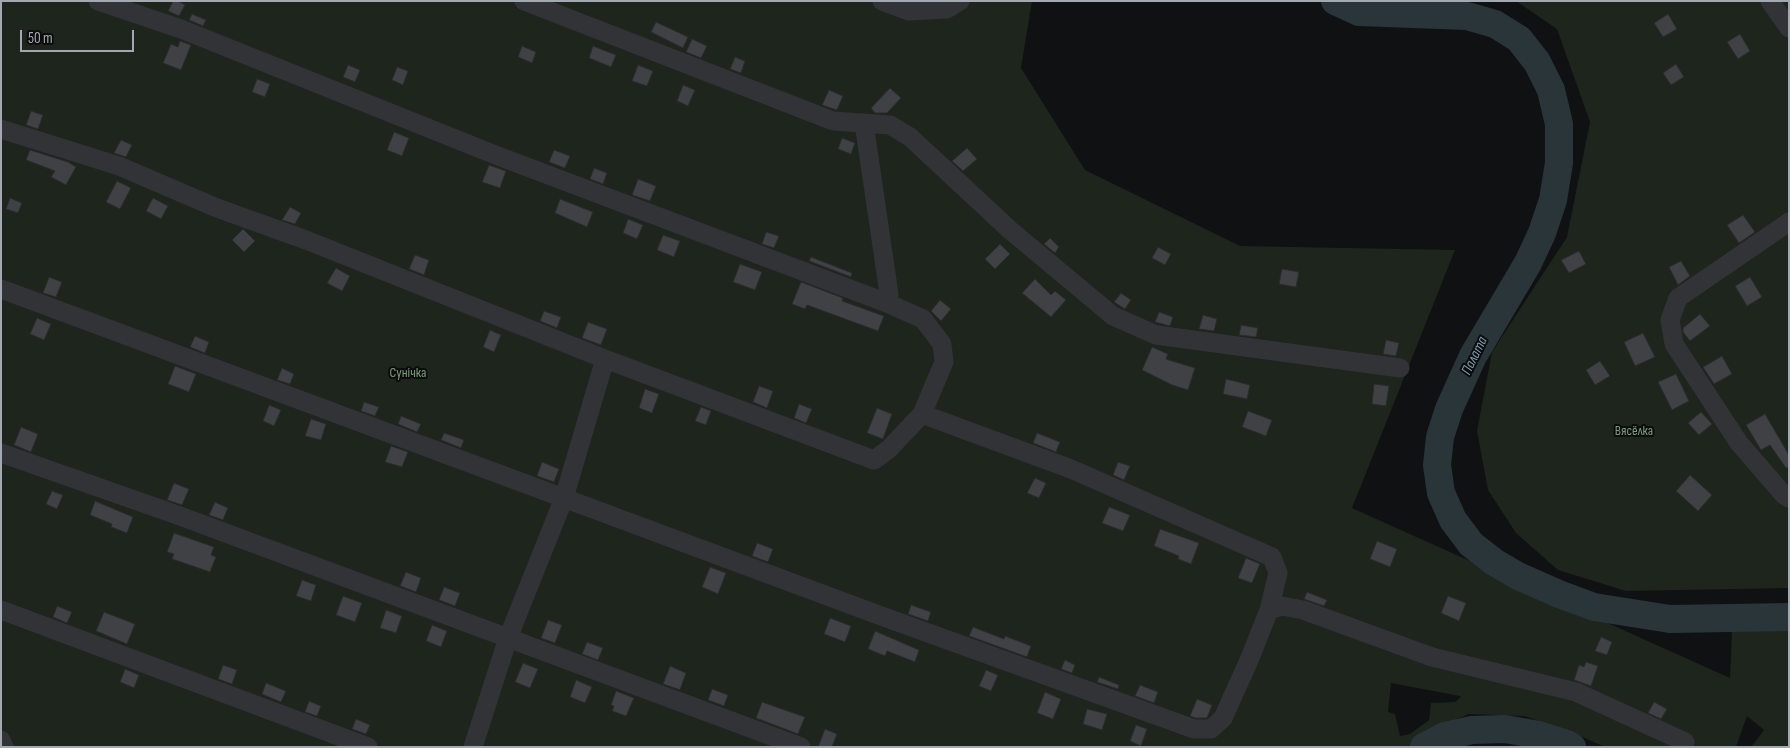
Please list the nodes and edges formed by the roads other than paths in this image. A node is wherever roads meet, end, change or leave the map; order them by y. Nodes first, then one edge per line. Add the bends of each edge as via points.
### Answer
1 (98, 1) edge
2 (524, 1) edge
3 (882, 1) edge
4 (960, 1) edge
5 (1770, 1) edge
6 (1789, 28) edge
7 (864, 123) junction
8 (1, 129) edge
9 (1789, 222) edge
10 (1, 290) edge
11 (887, 303) junction
12 (605, 359) junction
13 (1400, 368) dead end
14 (922, 414) junction
15 (1, 453) edge
16 (564, 498) junction
17 (1789, 498) edge
18 (1, 610) edge
19 (1269, 610) junction
20 (508, 638) junction
21 (1, 740) edge
22 (1685, 742) dead end
23 (4, 747) edge
24 (368, 747) edge
25 (473, 747) edge
26 (802, 747) edge

1 - 11 street via 181,29 498,156
2 - 7 street via 833,121
3 - 4 street via 909,11 947,9
5 - 6 street
7 - 11 street via 889,294
7 - 13 street via 890,125 910,136 1010,230 1113,316 1156,335
8 - 12 street via 119,166 217,208
9 - 17 street via 1678,298 1670,320 1674,344 1739,443
10 - 16 street
11 - 14 street via 923,319 942,344 944,362
12 - 14 street via 874,460 890,449
12 - 16 street
14 - 19 street via 1071,469 1272,557 1278,573
15 - 20 street
16 - 19 street via 1194,730 1211,729 1223,718
16 - 20 street
18 - 24 street
19 - 22 street via 1282,606 1303,610 1432,658 1576,692
20 - 25 street
20 - 26 street
21 - 23 street

